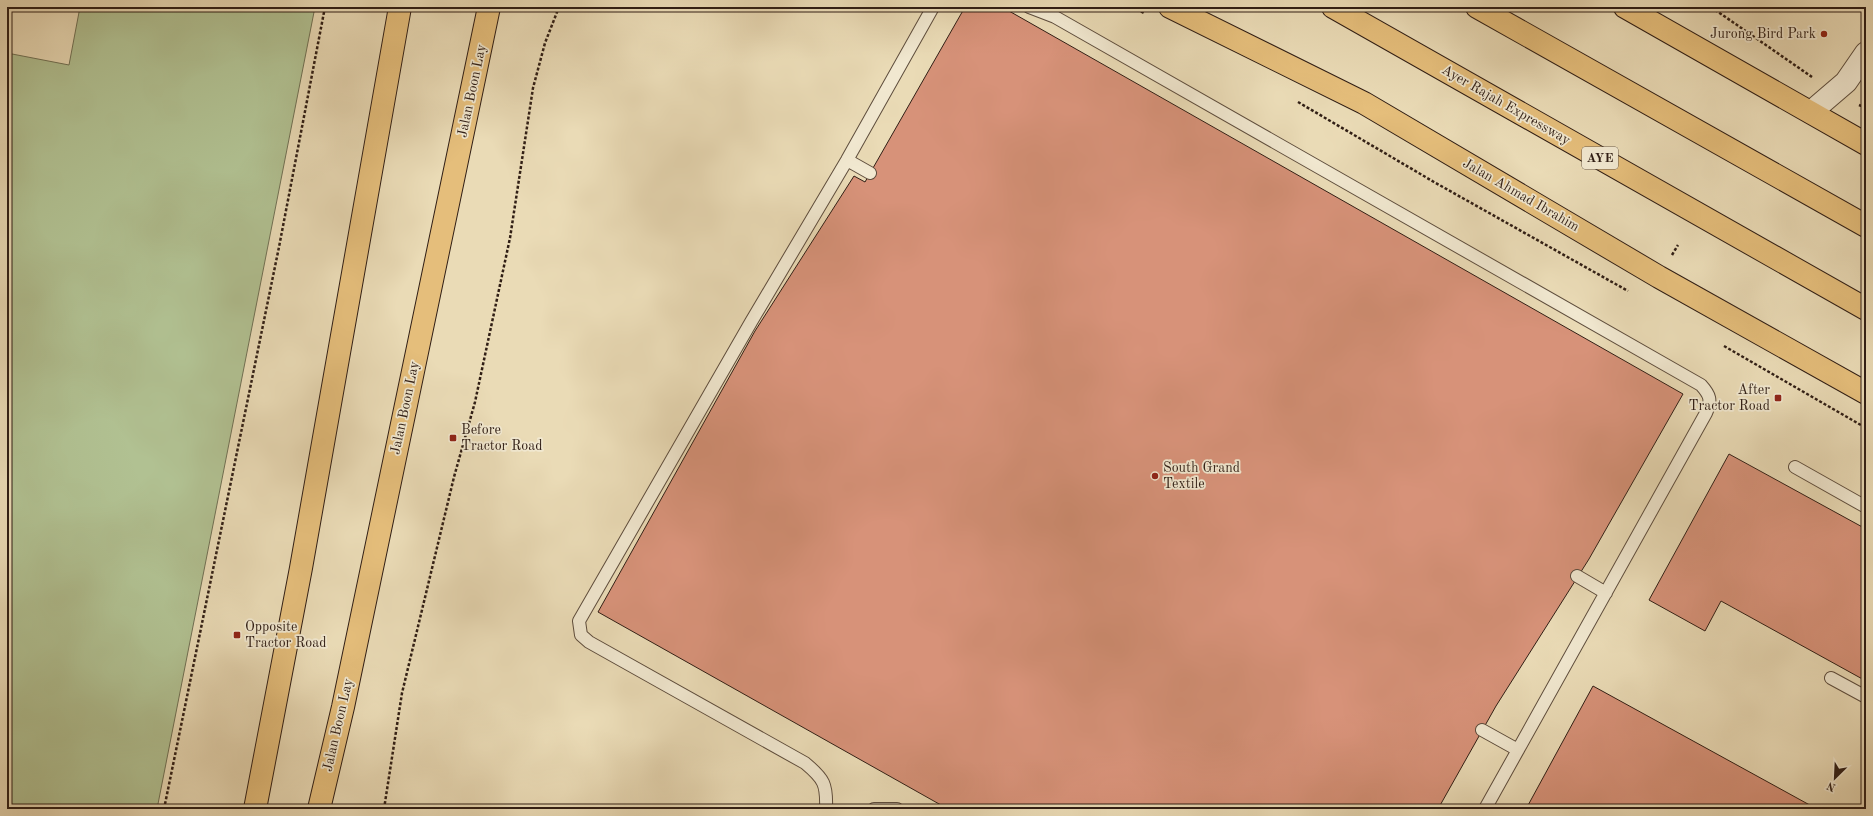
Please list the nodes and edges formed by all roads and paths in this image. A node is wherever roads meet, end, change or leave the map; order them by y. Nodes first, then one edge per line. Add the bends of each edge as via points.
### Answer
1 (325, 7) edge
2 (400, 7) edge
3 (489, 7) edge
4 (559, 7) edge
5 (934, 7) edge
6 (1029, 7) edge
7 (1132, 7) edge
8 (1333, 7) edge
9 (1477, 7) edge
10 (1625, 7) edge
11 (1711, 7) edge
12 (1160, 12) edge
13 (1866, 52) edge
14 (1836, 92) junction
15 (1292, 98) dead end
16 (1866, 108) edge
17 (1811, 112) junction
18 (1866, 144) edge
19 (847, 160) junction
20 (870, 173) dead end
21 (1866, 226) edge
22 (1632, 294) dead end
23 (1866, 309) edge
24 (1720, 344) dead end
25 (1866, 393) edge
26 (1866, 428) edge
27 (1795, 467) dead end
28 (1866, 507) edge
29 (1577, 576) dead end
30 (1606, 593) junction
31 (1831, 678) dead end
32 (1866, 697) edge
33 (1482, 730) dead end
34 (1518, 750) junction
35 (322, 807) edge
36 (164, 809) edge
37 (254, 809) edge
38 (384, 809) edge
39 (826, 809) edge
40 (874, 809) edge
41 (897, 809) edge
42 (1485, 809) edge

1 - 36 path via 279,247
2 - 37 main road via 301,568
3 - 35 main road, Jalan Boon Lay
4 - 38 path via 545,43 534,88 510,238 475,402 454,477 402,693
5 - 19 lane
6 - 30 lane via 1055,17 1701,385 1711,400 1706,413
7 - 12 path
8 - 23 main road, Ayer Rajah Expressway / AYE
9 - 21 main road
10 - 17 main road
11 - 14 path
12 - 25 main road, Jalan Ahmad Ibrahim via 1364,102 1659,277
13 - 14 street
14 - 16 path
14 - 17 street
15 - 22 path
17 - 18 main road
19 - 20 lane
19 - 39 lane via 755,324 579,621 581,635 589,642 805,763 824,782 827,793
24 - 26 path
27 - 28 lane
29 - 30 lane
30 - 34 lane
31 - 32 lane
33 - 34 lane
34 - 42 lane
40 - 41 lane

